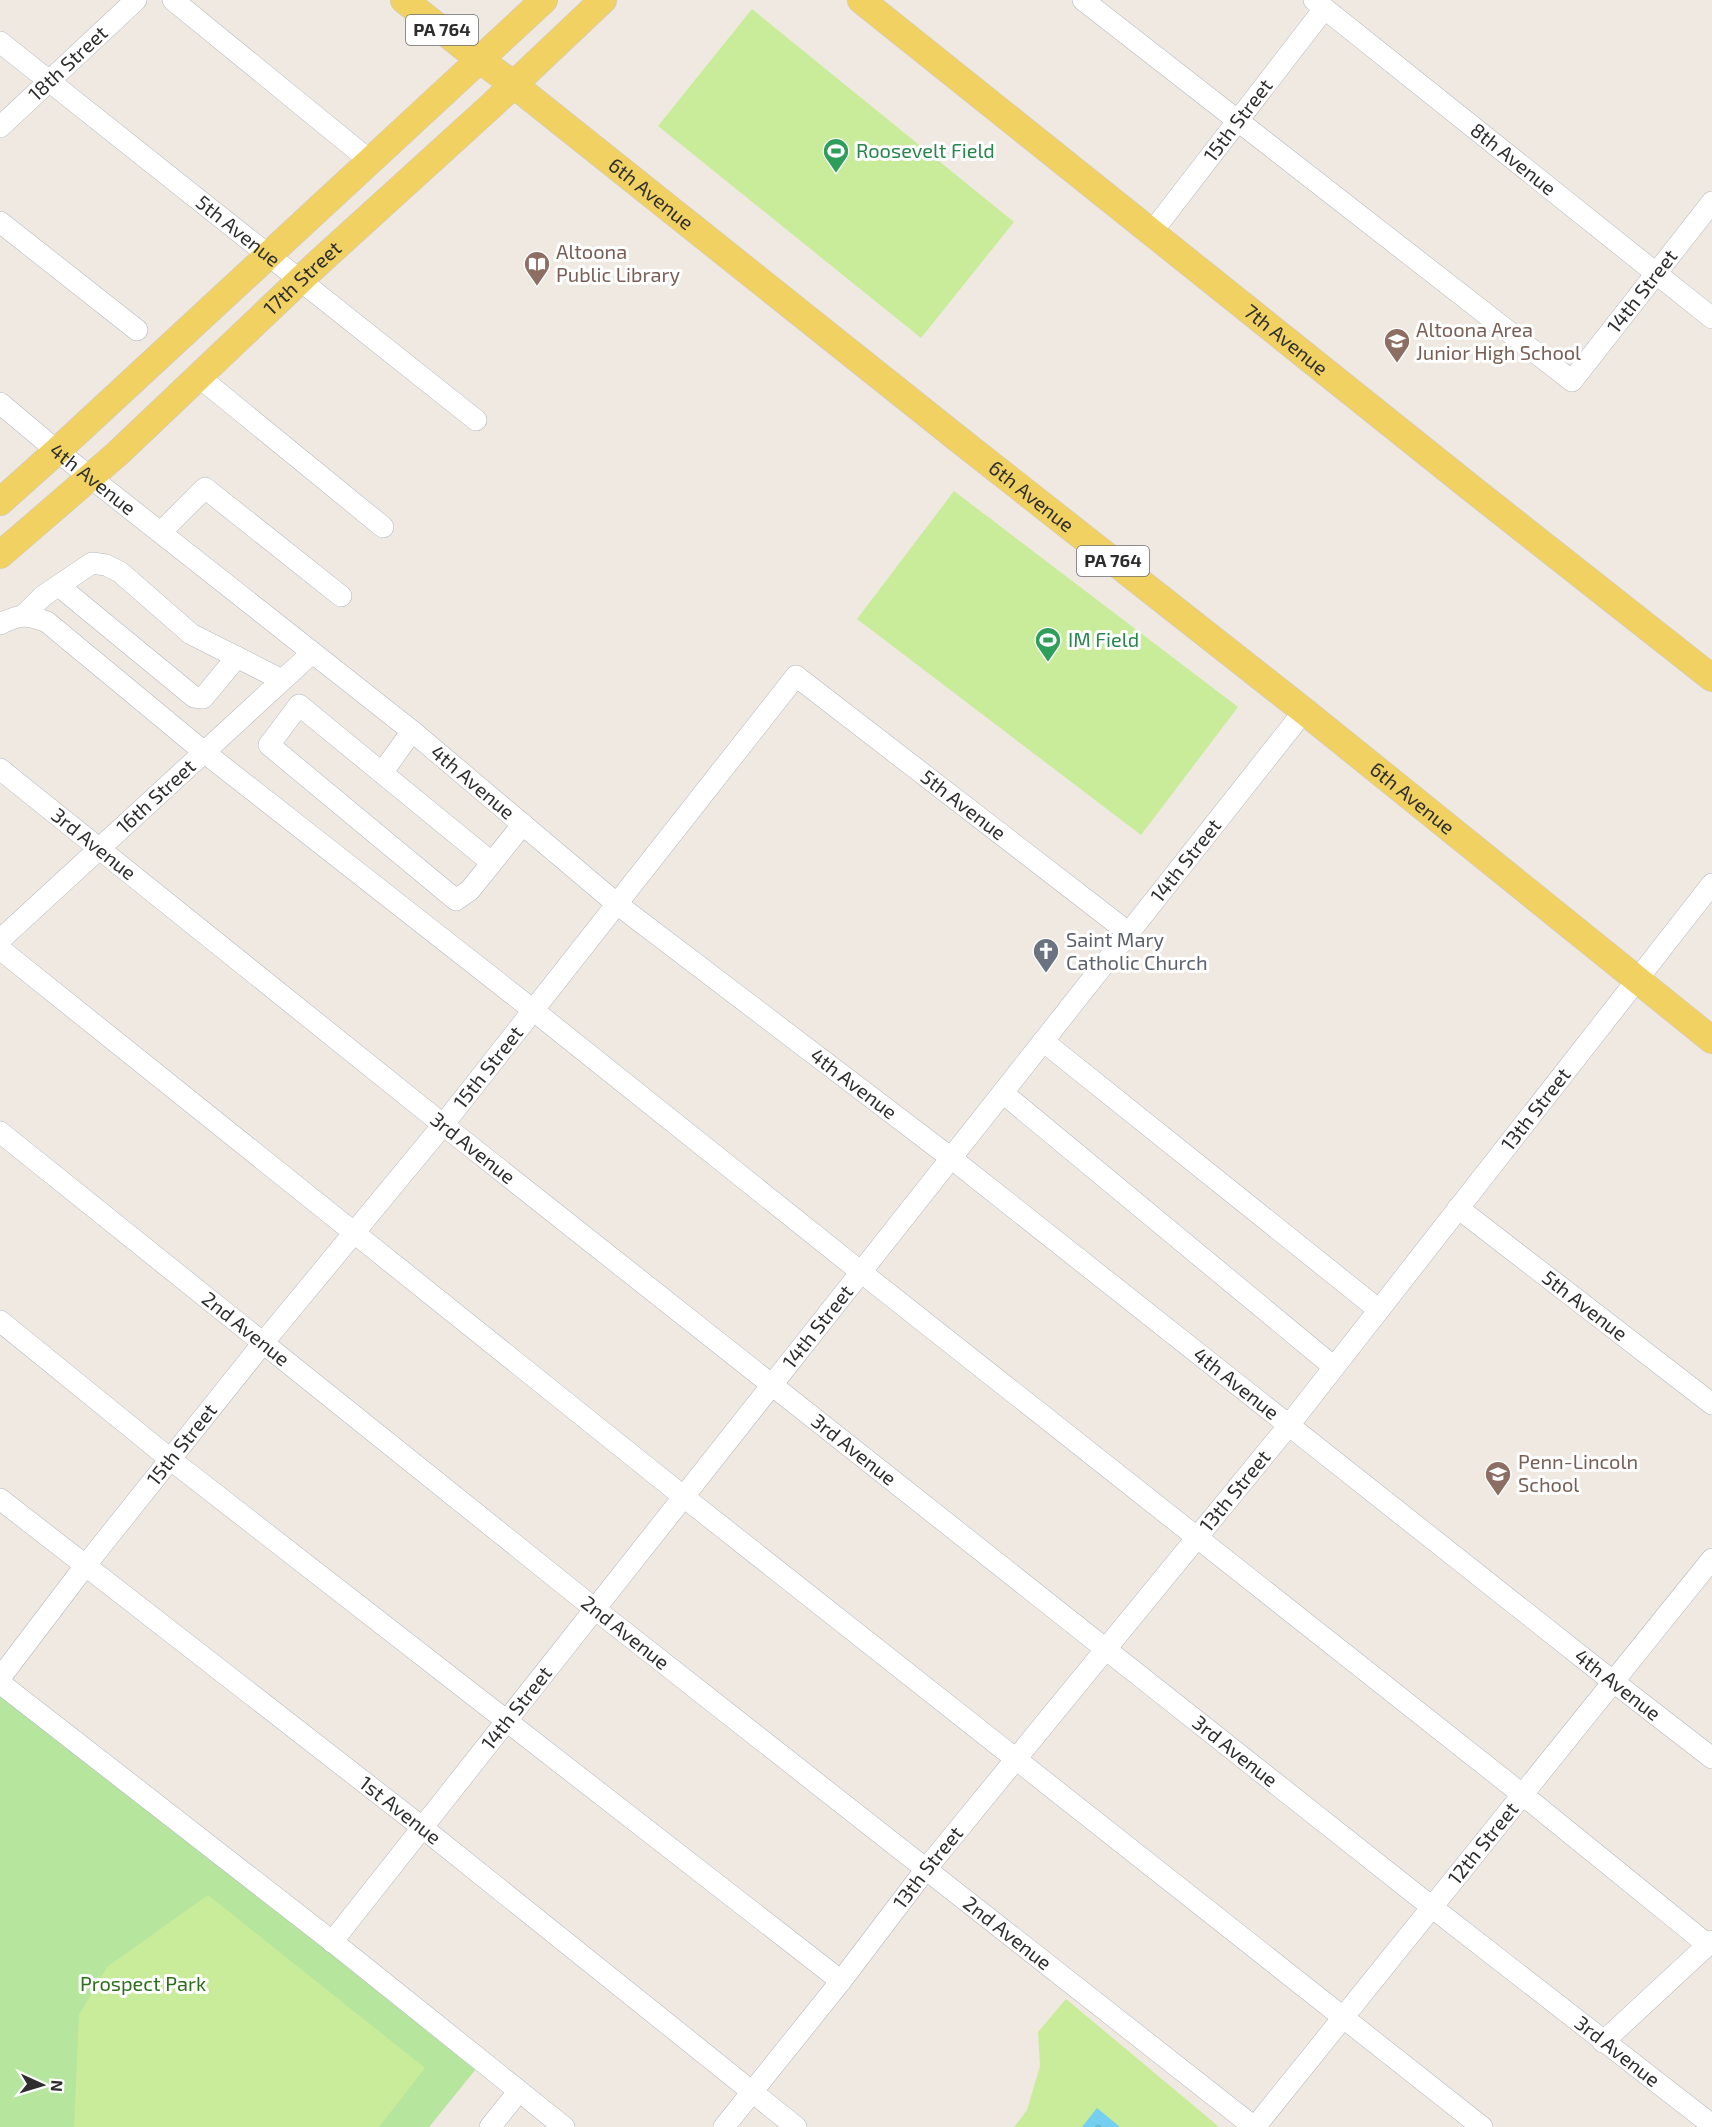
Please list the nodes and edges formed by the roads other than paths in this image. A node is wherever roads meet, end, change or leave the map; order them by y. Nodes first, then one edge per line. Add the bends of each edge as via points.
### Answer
1 (136, 0) edge
2 (173, 0) edge
3 (404, 0) edge
4 (544, 0) edge
5 (603, 0) edge
6 (861, 0) edge
7 (1083, 0) edge
8 (1319, 4) edge
9 (0, 42) edge
10 (480, 60) junction
11 (48, 81) junction
12 (513, 84) junction
13 (1238, 121) junction
14 (0, 127) edge
15 (369, 160) junction
16 (1712, 202) edge
17 (0, 222) edge
18 (1152, 232) junction
19 (268, 255) junction
20 (1656, 274) junction
21 (300, 281) junction
22 (1712, 318) edge
23 (137, 330) dead end
24 (198, 376) junction
25 (0, 403) edge
26 (476, 420) dead end
27 (57, 451) junction
28 (90, 476) junction
29 (0, 502) edge
30 (383, 526) dead end
31 (161, 532) junction
32 (0, 555) edge
33 (59, 586) junction
34 (341, 596) dead end
35 (24, 615) junction
36 (0, 624) edge
37 (312, 653) junction
38 (237, 657) junction
39 (796, 676) joint
40 (1712, 678) edge
41 (282, 680) junction
42 (1304, 711) junction
43 (412, 730) junction
44 (204, 752) junction
45 (0, 769) edge
46 (382, 773) junction
47 (523, 824) junction
48 (99, 847) junction
49 (491, 862) junction
50 (1712, 884) edge
51 (617, 904) junction
52 (1129, 933) junction
53 (0, 940) edge
54 (0, 949) edge
55 (1637, 981) junction
56 (533, 1010) junction
57 (1712, 1040) edge
58 (1043, 1041) junction
59 (1003, 1093) junction
60 (443, 1125) junction
61 (0, 1132) edge
62 (951, 1158) junction
63 (1458, 1209) junction
64 (354, 1233) junction
65 (861, 1272) junction
66 (1379, 1310) junction
67 (0, 1321) edge
68 (262, 1343) junction
69 (1334, 1367) junction
70 (772, 1384) junction
71 (1712, 1404) edge
72 (1289, 1425) junction
73 (170, 1459) junction
74 (684, 1497) junction
75 (0, 1499) edge
76 (1197, 1537) junction
77 (1712, 1559) edge
78 (85, 1566) junction
79 (595, 1609) junction
80 (1105, 1648) junction
81 (0, 1678) edge
82 (1614, 1682) junction
83 (0, 1683) edge
84 (507, 1720) junction
85 (1016, 1758) junction
86 (1712, 1758) edge
87 (1523, 1795) junction
88 (423, 1828) junction
89 (926, 1869) junction
90 (1433, 1908) junction
91 (332, 1942) junction
92 (1710, 1943) edge
93 (841, 1981) junction
94 (1343, 2019) junction
95 (1603, 2042) junction
96 (519, 2091) junction
97 (752, 2092) junction
98 (1710, 2121) edge
99 (490, 2127) edge
100 (564, 2127) edge
101 (724, 2127) edge
102 (796, 2127) edge
103 (1255, 2127) edge
104 (1482, 2127) edge

1 - 11 street, 18th Street
2 - 15 street
3 - 10 main road, 6th Avenue / PA 764
4 - 10 main road, 17th Street
5 - 12 main road, 17th Street
6 - 18 main road, 7th Avenue
7 - 13 street
8 - 13 street, 15th Street
8 - 20 street, 8th Avenue
9 - 11 street, 5th Avenue
10 - 12 main road, 6th Avenue / PA 764
10 - 15 main road, 17th Street
11 - 14 street, 18th Street
11 - 19 street, 5th Avenue
12 - 21 main road, 17th Street
12 - 42 main road, 6th Avenue / PA 764
13 - 18 street, 15th Street
13 - 20 street, 14th Street via 1572,381
15 - 19 main road, 17th Street
16 - 20 street, 14th Street
17 - 23 street
18 - 40 main road, 7th Avenue
19 - 21 street, 5th Avenue
19 - 27 main road, 17th Street
20 - 22 street, 8th Avenue
21 - 24 main road, 17th Street
21 - 26 street, 5th Avenue
24 - 28 main road, 17th Street
24 - 30 street
25 - 27 street, 4th Avenue
27 - 28 street, 4th Avenue
27 - 29 main road, 17th Street
28 - 31 street, 4th Avenue
28 - 32 main road, 17th Street
31 - 34 street via 205,488
31 - 37 street, 4th Avenue
33 - 35 street
33 - 38 street via 92,563 106,565 120,572 191,634
33 - 38 street via 194,697 203,698
35 - 36 street
35 - 44 street via 47,622
37 - 41 street, 16th Street
37 - 43 street, 4th Avenue
38 - 41 street
39 - 51 street, 15th Street
39 - 52 street, 5th Avenue
41 - 44 street, 16th Street
42 - 52 street, 14th Street
42 - 55 main road, 6th Avenue / PA 764
43 - 46 street
43 - 47 street, 4th Avenue
44 - 48 street, 16th Street
44 - 56 street
45 - 48 street, 3rd Avenue
46 - 49 street
46 - 49 street via 299,705 269,745 456,900 470,890
47 - 49 street
47 - 51 street, 4th Avenue
48 - 53 street, 16th Street
48 - 60 street, 3rd Avenue
50 - 55 street, 13th Street
51 - 56 street, 15th Street
51 - 62 street, 4th Avenue
52 - 58 street, 14th Street
54 - 64 street
55 - 57 main road, 6th Avenue / PA 764
55 - 63 street, 13th Street
56 - 60 street, 15th Street
56 - 65 street
58 - 59 street, 14th Street
58 - 66 street
59 - 62 street, 14th Street
59 - 69 street
60 - 64 street, 15th Street
60 - 70 street, 3rd Avenue
61 - 68 street, 2nd Avenue
62 - 65 street, 14th Street
62 - 72 street, 4th Avenue
63 - 66 street, 13th Street
63 - 71 street, 5th Avenue
64 - 68 street, 15th Street
64 - 74 street
65 - 70 street, 14th Street
65 - 76 street
66 - 69 street, 13th Street
67 - 73 street
68 - 73 street, 15th Street
68 - 79 street, 2nd Avenue
69 - 72 street, 13th Street
70 - 74 street, 14th Street
70 - 80 street, 3rd Avenue
72 - 76 street, 13th Street
72 - 82 street, 4th Avenue
73 - 78 street, 15th Street
73 - 84 street
74 - 79 street, 14th Street
74 - 85 street
75 - 78 street, 1st Avenue
76 - 80 street, 13th Street
76 - 87 street
77 - 82 street, 12th Street
78 - 81 street, 15th Street
78 - 88 street, 1st Avenue
79 - 84 street, 14th Street
79 - 89 street, 2nd Avenue
80 - 85 street, 13th Street
80 - 90 street, 3rd Avenue
82 - 86 street, 4th Avenue
82 - 87 street, 12th Street
83 - 91 street
84 - 88 street, 14th Street
84 - 93 street
85 - 89 street, 13th Street
85 - 94 street
87 - 90 street, 12th Street
87 - 92 street
88 - 91 street, 14th Street
88 - 97 street, 1st Avenue
89 - 93 street, 13th Street
89 - 103 street, 2nd Avenue
90 - 94 street, 12th Street
90 - 95 street, 3rd Avenue
91 - 96 street
92 - 95 street
93 - 97 street, 13th Street
94 - 103 street, 12th Street
94 - 104 street
95 - 98 street, 3rd Avenue
96 - 99 street
96 - 100 street
97 - 101 street, 13th Street
97 - 102 street, 1st Avenue

